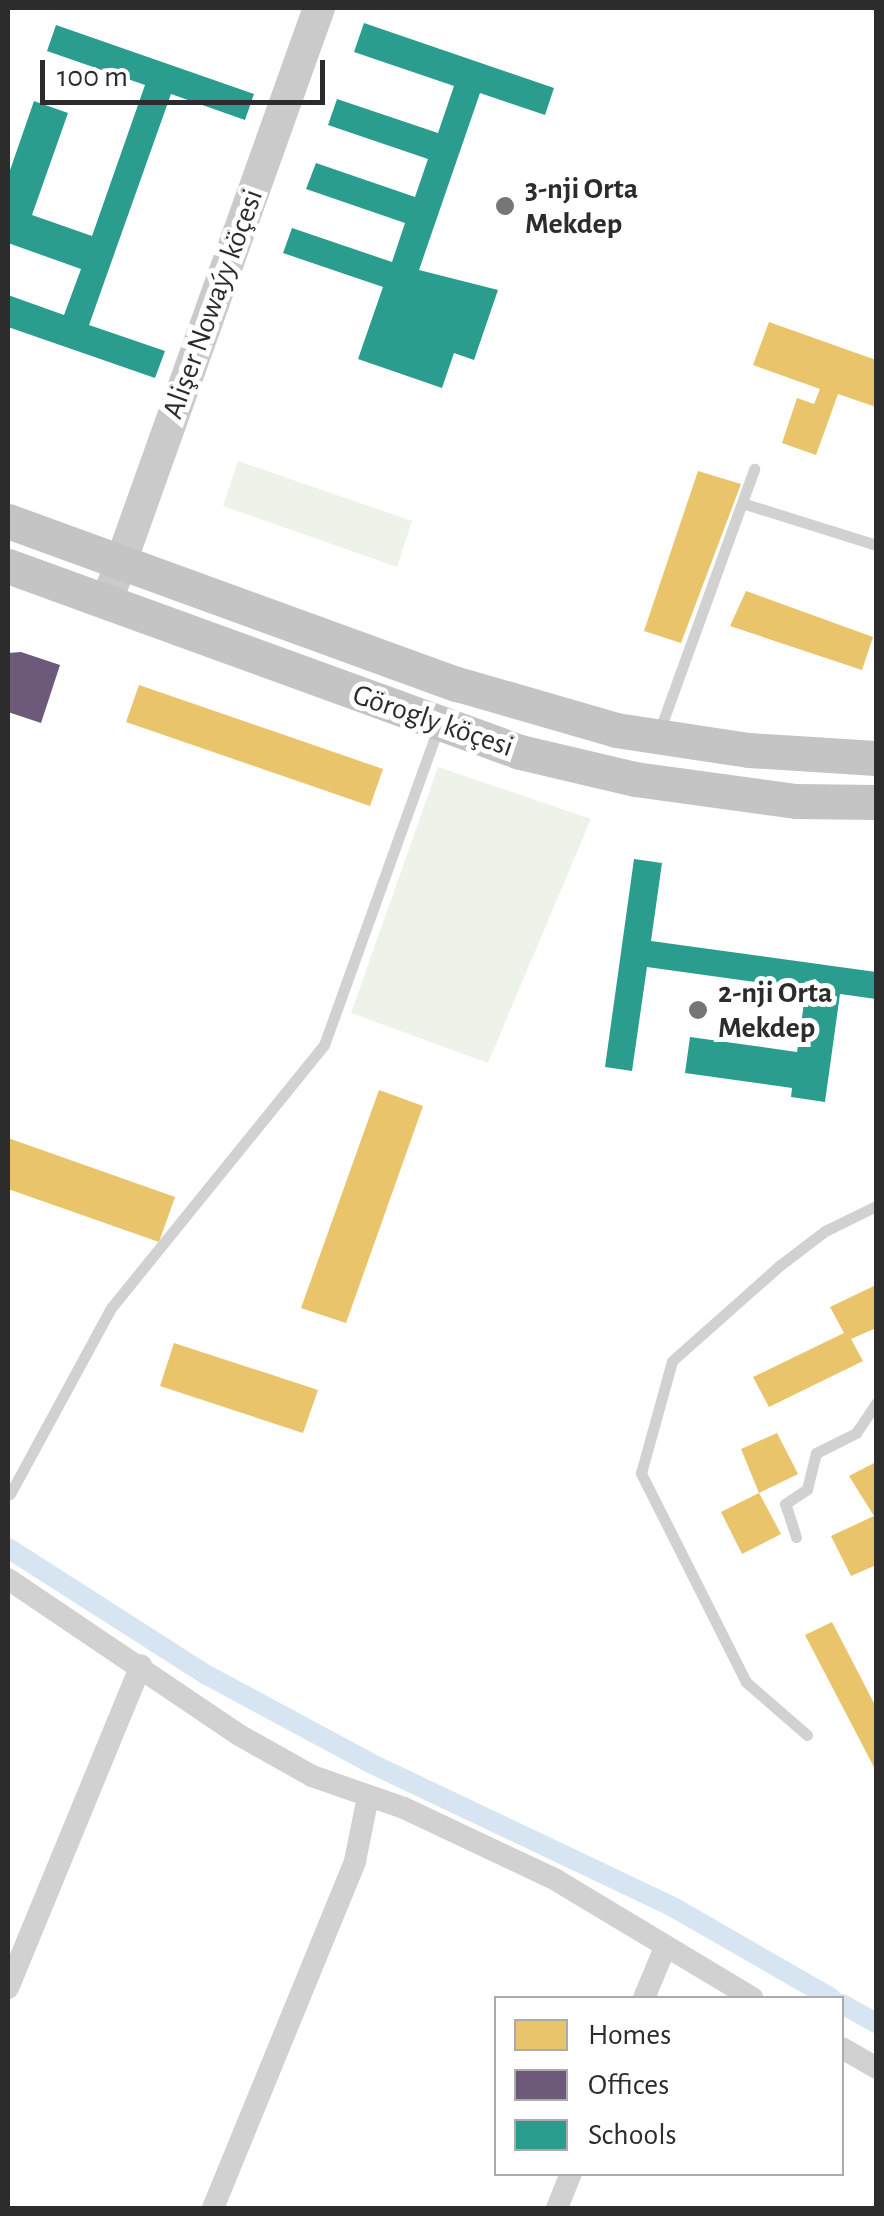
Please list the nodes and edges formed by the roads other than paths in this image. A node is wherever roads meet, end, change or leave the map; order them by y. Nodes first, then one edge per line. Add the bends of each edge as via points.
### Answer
1 (319, 8) edge
2 (754, 469) dead end
3 (742, 503) junction
4 (8, 522) edge
5 (876, 545) edge
6 (120, 564) junction
7 (8, 566) edge
8 (107, 601) junction
9 (439, 725) junction
10 (658, 736) junction
11 (876, 758) edge
12 (876, 802) edge
13 (876, 1206) edge
14 (876, 1404) edge
15 (10, 1494) dead end
16 (796, 1537) dead end
17 (8, 1578) edge
18 (140, 1665) junction
19 (808, 1735) dead end
20 (368, 1798) junction
21 (664, 1950) junction
22 (8, 1988) edge
23 (645, 1996) edge
24 (748, 1996) edge
25 (844, 2049) edge
26 (876, 2068) edge
27 (570, 2176) edge
28 (213, 2208) edge
29 (556, 2208) edge

1 - 6 street, Alişer Nowaýy köçesi
2 - 3 lane
3 - 5 lane
3 - 10 lane
4 - 6 main road, Görogly köçesi
6 - 8 street, Alişer Nowaýy köçesi
6 - 10 main road, Görogly köçesi via 457,684
7 - 8 main road, Görogly köçesi
8 - 9 main road, Görogly köçesi
9 - 12 main road, Görogly köçesi via 635,779 796,801
9 - 15 lane via 324,1045 112,1308
10 - 11 main road, Görogly köçesi
13 - 19 lane via 825,1231 778,1266 672,1361 641,1473 746,1682
14 - 16 lane via 856,1433 816,1453 808,1489 785,1504
17 - 18 street
18 - 20 street via 239,1735
18 - 22 street
20 - 21 street via 556,1880
20 - 28 street via 355,1861
21 - 23 street
21 - 24 street
25 - 26 street
27 - 29 street

